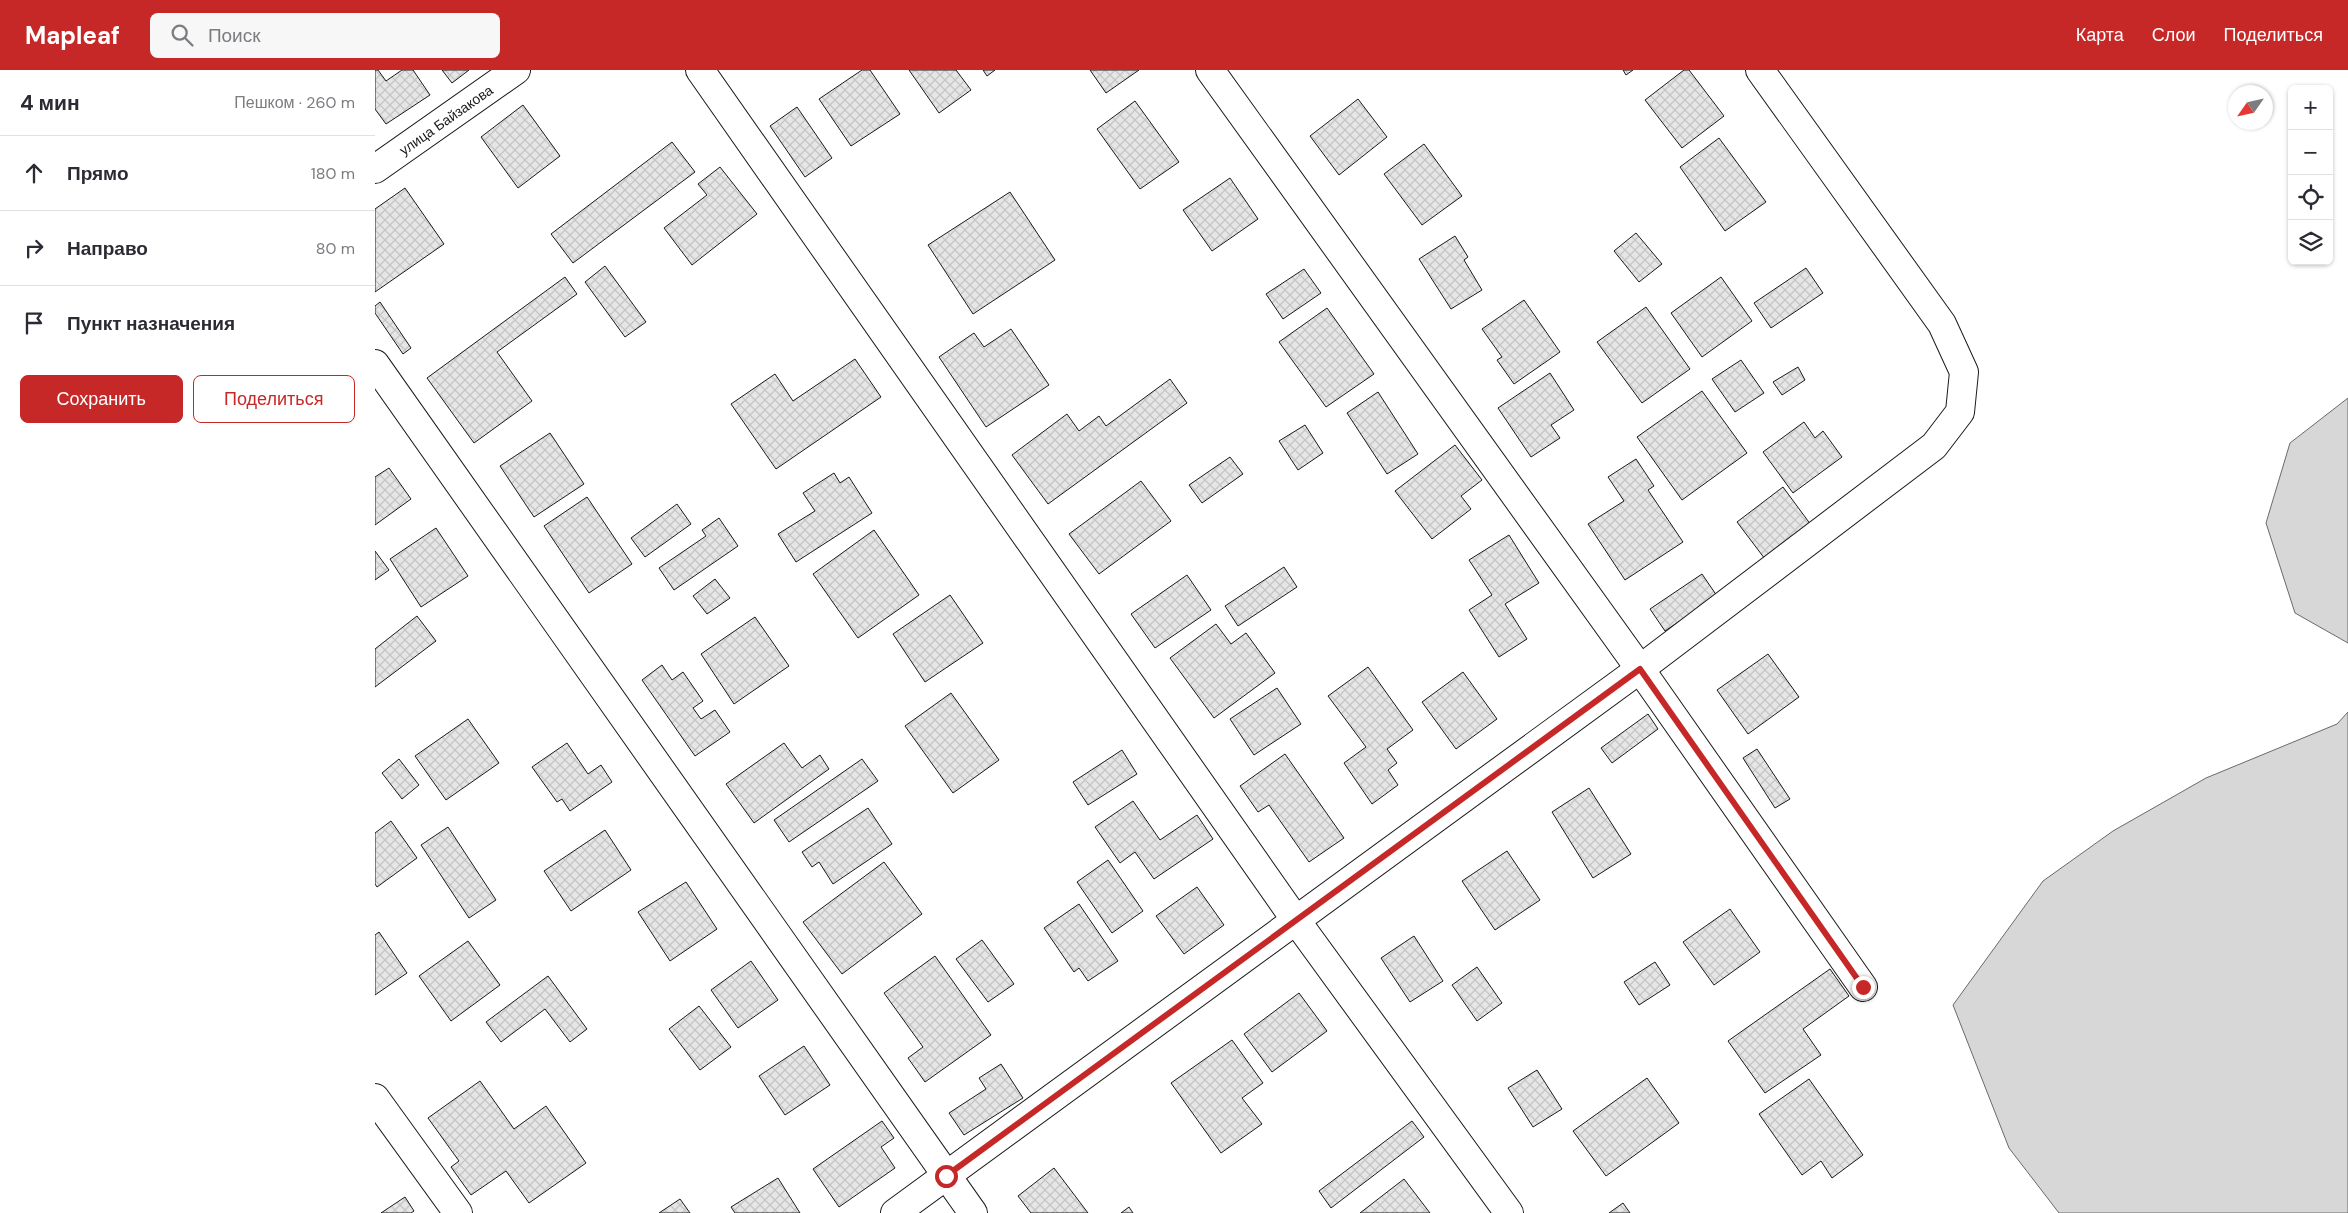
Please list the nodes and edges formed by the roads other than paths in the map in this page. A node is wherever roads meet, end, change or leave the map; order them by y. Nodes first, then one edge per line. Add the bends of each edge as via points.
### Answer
1 (516, 70) edge
2 (700, 70) edge
3 (1210, 70) edge
4 (1760, 70) edge
5 (375, 169) edge
6 (375, 364) edge
7 (1640, 669) junction
8 (1295, 919) junction
9 (1863, 987) dead end
10 (375, 1098) edge
11 (946, 1176) junction
12 (458, 1213) edge
13 (895, 1213) edge
14 (973, 1213) edge
15 (1509, 1213) edge

1 - 5 street, улица Байзакова
2 - 8 street
3 - 7 street
4 - 7 street via 1942,324 1963,372 1960,412 1934,446
6 - 11 street
7 - 8 street
7 - 9 street
8 - 11 street
8 - 15 street
10 - 12 street
11 - 13 street
11 - 14 street

